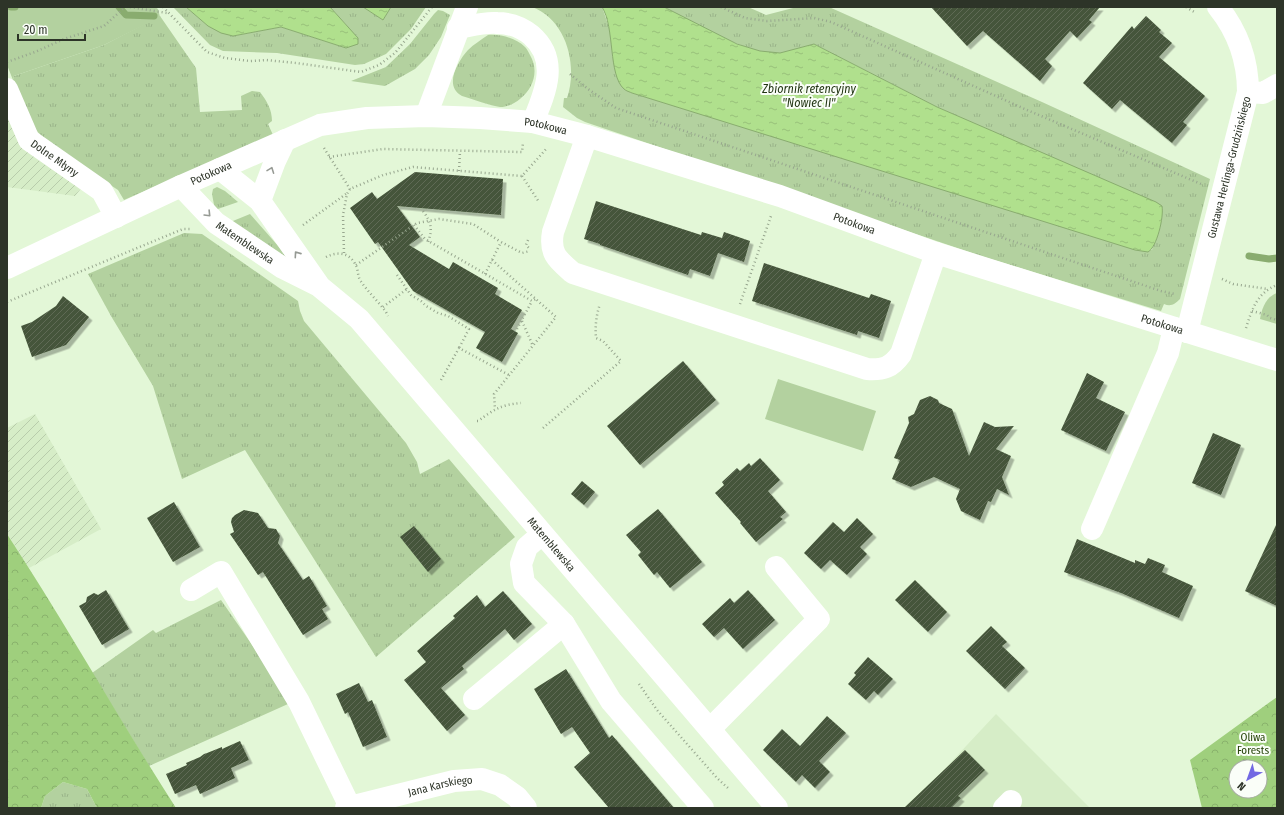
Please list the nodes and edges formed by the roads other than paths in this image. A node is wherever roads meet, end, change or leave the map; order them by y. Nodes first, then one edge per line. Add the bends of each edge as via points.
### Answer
1 (466, 7) edge
2 (1218, 7) edge
3 (458, 28) junction
4 (1277, 85) edge
5 (7, 89) edge
6 (1248, 92) junction
7 (426, 116) junction
8 (529, 131) junction
9 (587, 136) junction
10 (285, 140) junction
11 (220, 169) junction
12 (181, 186) junction
13 (260, 201) junction
14 (116, 217) junction
15 (936, 252) junction
16 (7, 280) edge
17 (320, 286) junction
18 (1180, 330) junction
19 (1277, 360) edge
20 (1092, 529) dead end
21 (542, 534) junction
22 (776, 567) dead end
23 (191, 590) dead end
24 (564, 624) junction
25 (474, 699) dead end
26 (710, 729) junction
27 (348, 807) edge
28 (526, 808) edge
29 (703, 808) edge
30 (777, 808) edge

1 - 3 street
2 - 6 street, Gustawa Herlinga-Grudzińskiego via 1234,28 1239,41 1248,76
3 - 7 street
3 - 8 street via 496,23 511,24 524,30 537,41 546,55 548,68 546,88
4 - 6 street via 1263,93
5 - 14 street, Dolne Młyny via 28,140 102,191
6 - 18 street, Gustawa Herlinga-Grudzińskiego via 1222,193
7 - 8 street, Potokowa via 480,118
7 - 10 street, Potokowa via 342,121 320,125
8 - 9 street, Potokowa
9 - 15 street, Potokowa via 780,196
9 - 15 street via 551,242 560,263 573,274 867,369 877,370 895,363 901,354
10 - 11 street, Potokowa
13 -> 10 street
11 - 12 street, Potokowa
11 - 13 street, Matemblewska
12 - 14 street, Potokowa
12 -> 17 street, Matemblewska via 216,223 283,268
17 -> 13 street, Matemblewska
14 - 16 street, Potokowa
15 - 18 street, Potokowa
17 - 21 street, Matemblewska via 359,319
18 - 19 street, Potokowa
18 - 20 street, Gustawa Herlinga-Grudzińskiego
21 - 24 street via 527,547 521,564 524,583
21 - 26 street, Matemblewska
22 - 26 street via 819,619
23 - 27 street via 221,572 299,702
24 - 25 street
24 - 29 street via 611,701
26 - 30 street, Matemblewska
27 - 28 street, Jana Karskiego via 454,781 482,779 500,785 517,797

